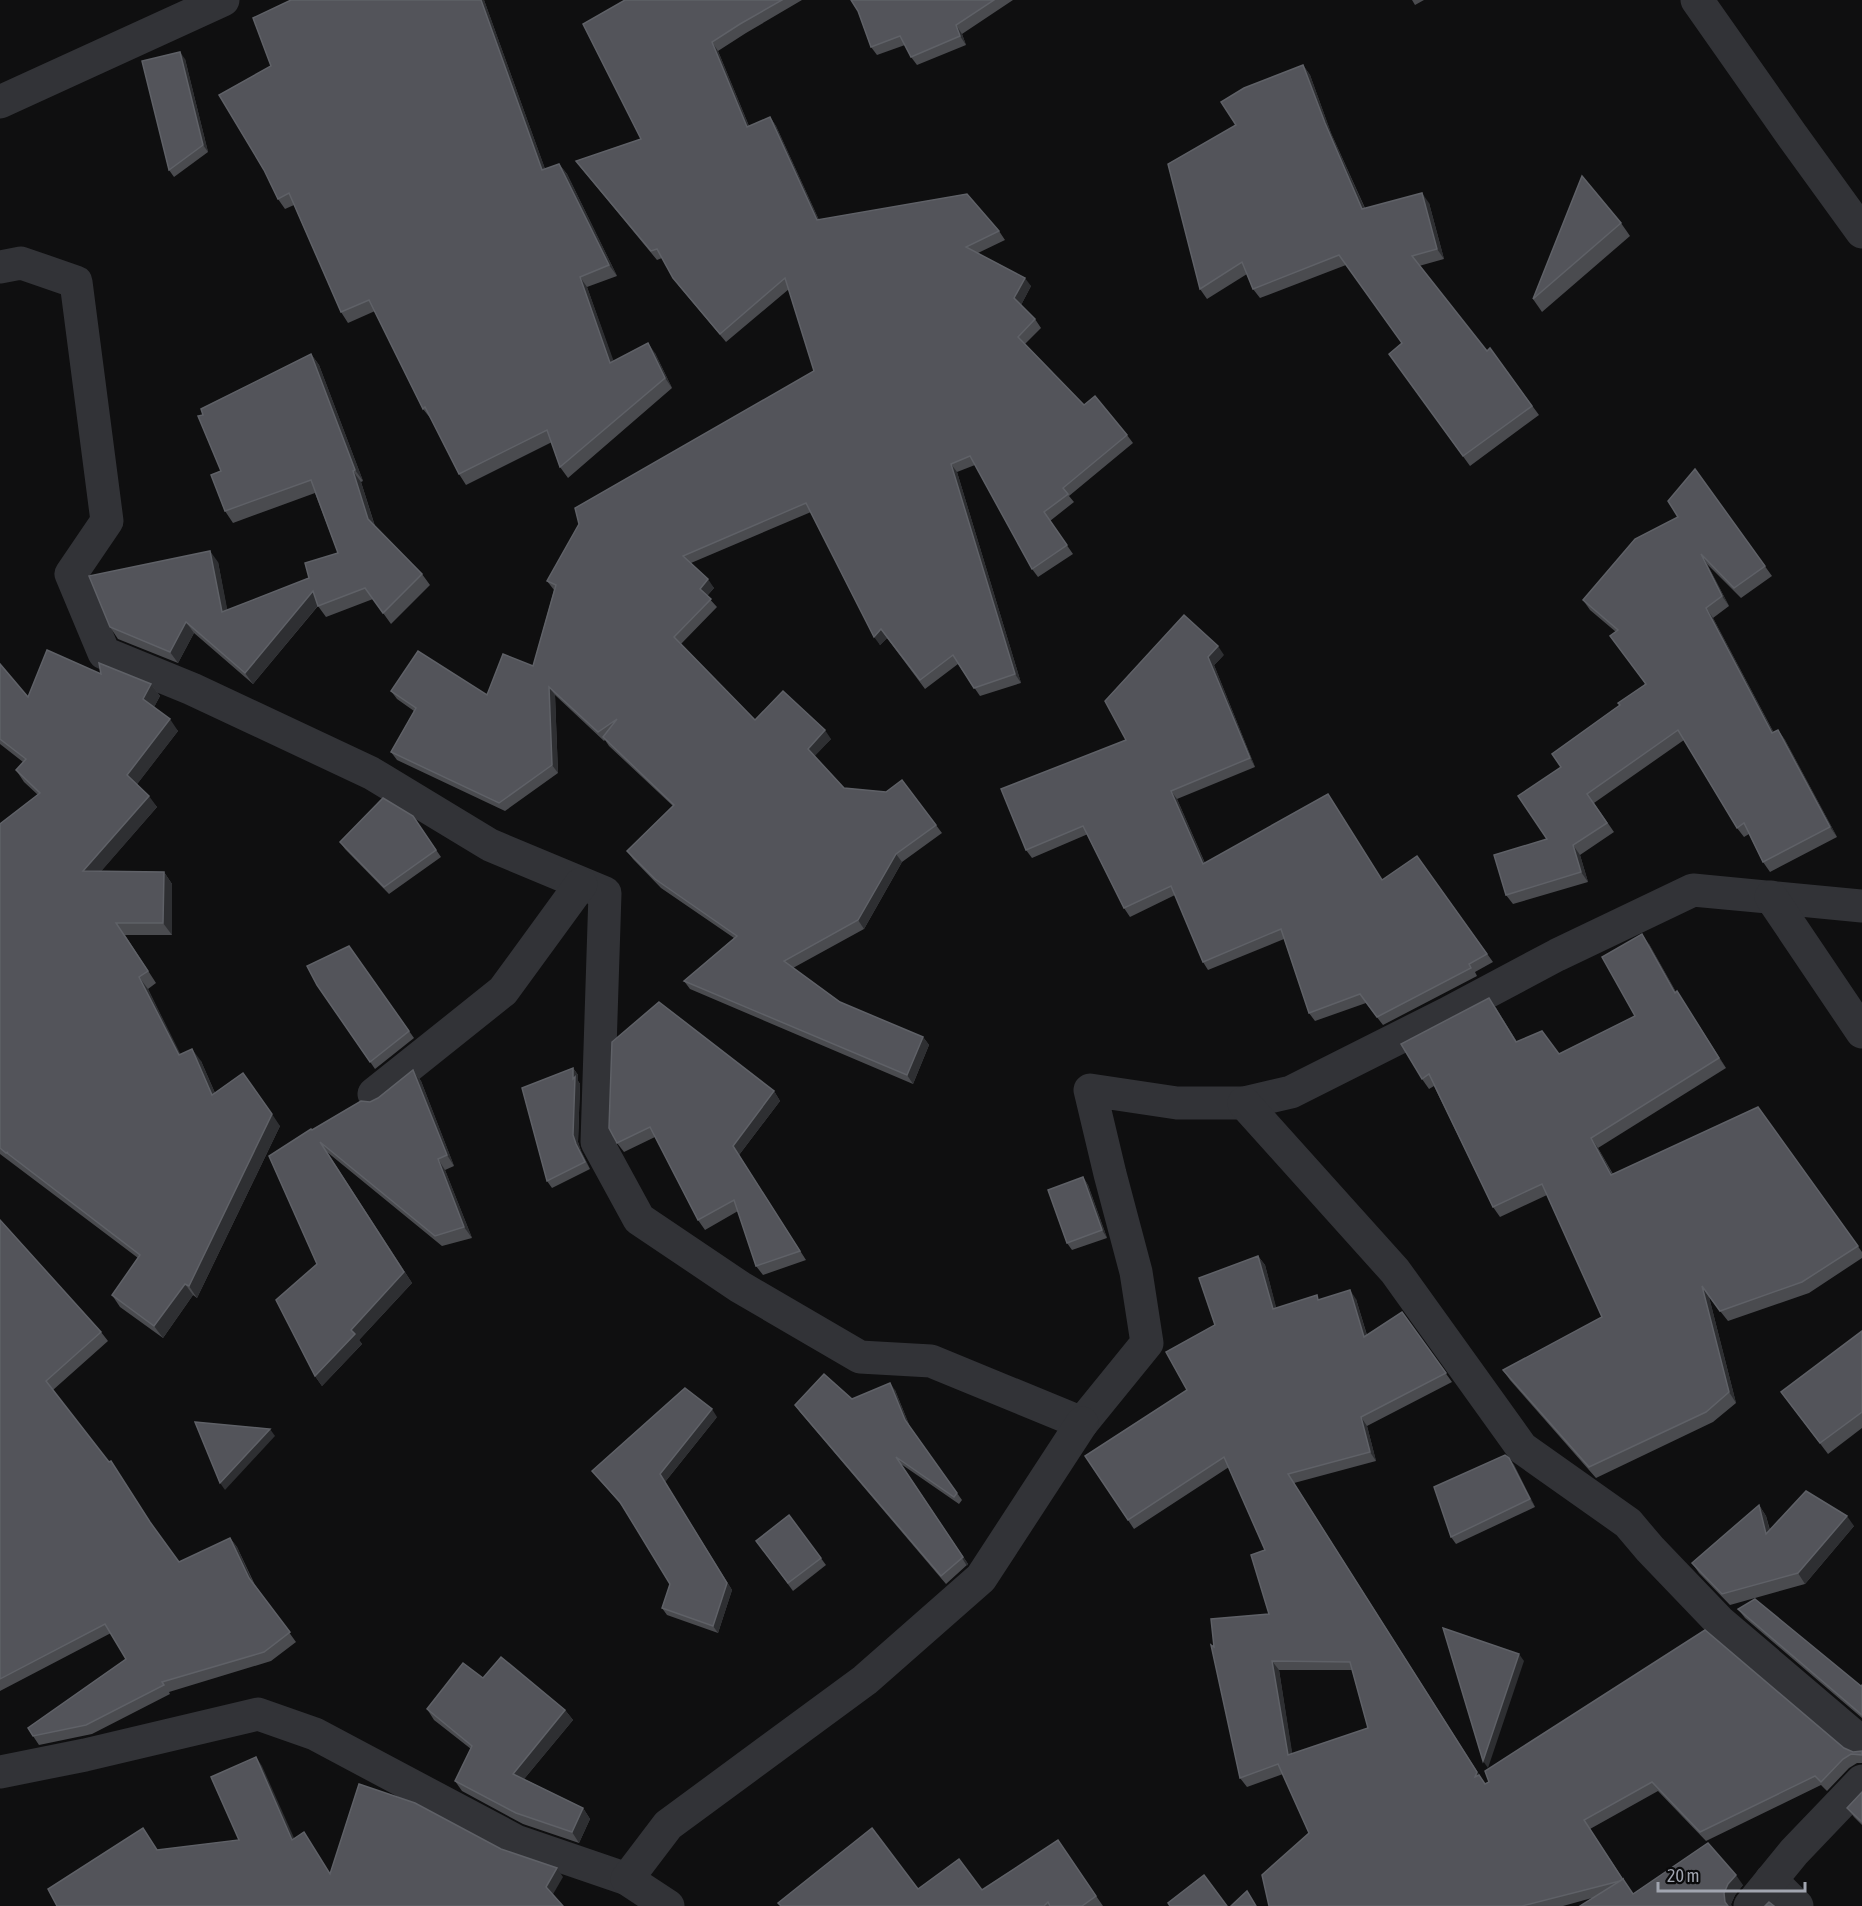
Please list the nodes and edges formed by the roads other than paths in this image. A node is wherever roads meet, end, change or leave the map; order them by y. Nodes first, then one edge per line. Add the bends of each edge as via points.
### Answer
1 (223, 0) edge
2 (1697, 0) edge
3 (0, 102) edge
4 (1862, 232) edge
5 (0, 267) edge
6 (581, 884) junction
7 (1771, 897) junction
8 (1862, 906) edge
9 (1862, 1032) edge
10 (374, 1094) dead end
11 (1244, 1103) junction
12 (1082, 1423) junction
13 (1862, 1743) edge
14 (0, 1772) edge
15 (1862, 1781) edge
16 (627, 1879) junction
17 (1771, 1880) junction
18 (668, 1906) edge
19 (1750, 1906) edge
20 (1797, 1906) edge

1 - 3 street
2 - 4 street
5 - 6 street via 21,263 76,282 107,521 72,574 104,653 192,689 371,773 490,845
6 - 10 street via 503,991
6 - 12 street via 604,893 597,1142 639,1219 740,1287 860,1357 931,1361
7 - 8 street
7 - 9 street
7 - 11 street via 1693,890 1291,1092
11 - 12 street via 1177,1103 1090,1090 1136,1272 1147,1343
11 - 13 street via 1395,1270 1522,1448 1628,1523 1719,1621
12 - 16 street via 981,1578 865,1680 668,1824
14 - 16 street via 258,1714 315,1734 516,1842
15 - 17 street
16 - 18 street
17 - 19 street
17 - 20 street

